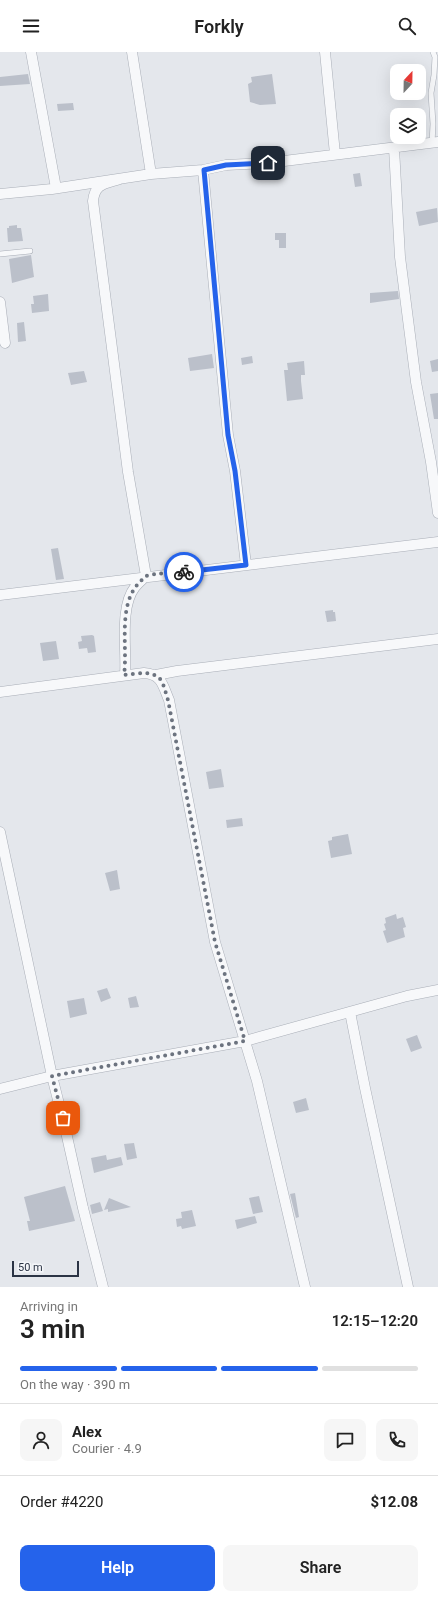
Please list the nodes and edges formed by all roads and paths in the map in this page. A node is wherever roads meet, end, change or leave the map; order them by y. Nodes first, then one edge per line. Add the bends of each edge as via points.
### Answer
1 (31, 52) edge
2 (132, 52) edge
3 (325, 52) edge
4 (433, 52) edge
5 (435, 143) edge
6 (394, 148) junction
7 (335, 154) junction
8 (204, 170) junction
9 (151, 174) junction
10 (120, 179) junction
11 (56, 188) junction
12 (0, 194) edge
13 (30, 251) dead end
14 (0, 254) edge
15 (0, 302) edge
16 (5, 344) dead end
17 (438, 513) edge
18 (438, 542) edge
19 (246, 565) junction
20 (146, 576) junction
21 (0, 595) edge
22 (438, 638) edge
23 (124, 675) junction
24 (156, 675) junction
25 (0, 692) edge
26 (0, 832) edge
27 (438, 990) edge
28 (350, 1012) junction
29 (245, 1041) junction
30 (52, 1076) junction
31 (0, 1089) edge
32 (103, 1287) edge
33 (305, 1287) edge
34 (408, 1287) edge

1 - 11 street
2 - 9 street
3 - 7 street
4 - 5 lane via 434,75 431,93
5 - 6 street
6 - 7 street
6 - 17 street via 400,257 416,382
7 - 8 street via 268,163 226,165
8 - 9 street
8 - 19 street via 228,435
9 - 10 street
10 - 11 street
10 - 20 street via 98,186 94,191 93,200 128,472
11 - 12 street
13 - 14 lane
15 - 16 street
18 - 19 street
19 - 20 street
20 - 21 street
20 - 23 street via 134,588 127,609
22 - 24 street
23 - 24 street
23 - 25 street
24 - 29 street via 163,683 168,700 215,942
26 - 30 street
27 - 28 street
28 - 29 street
28 - 34 street
29 - 30 street
29 - 33 street
30 - 31 street
30 - 32 street

